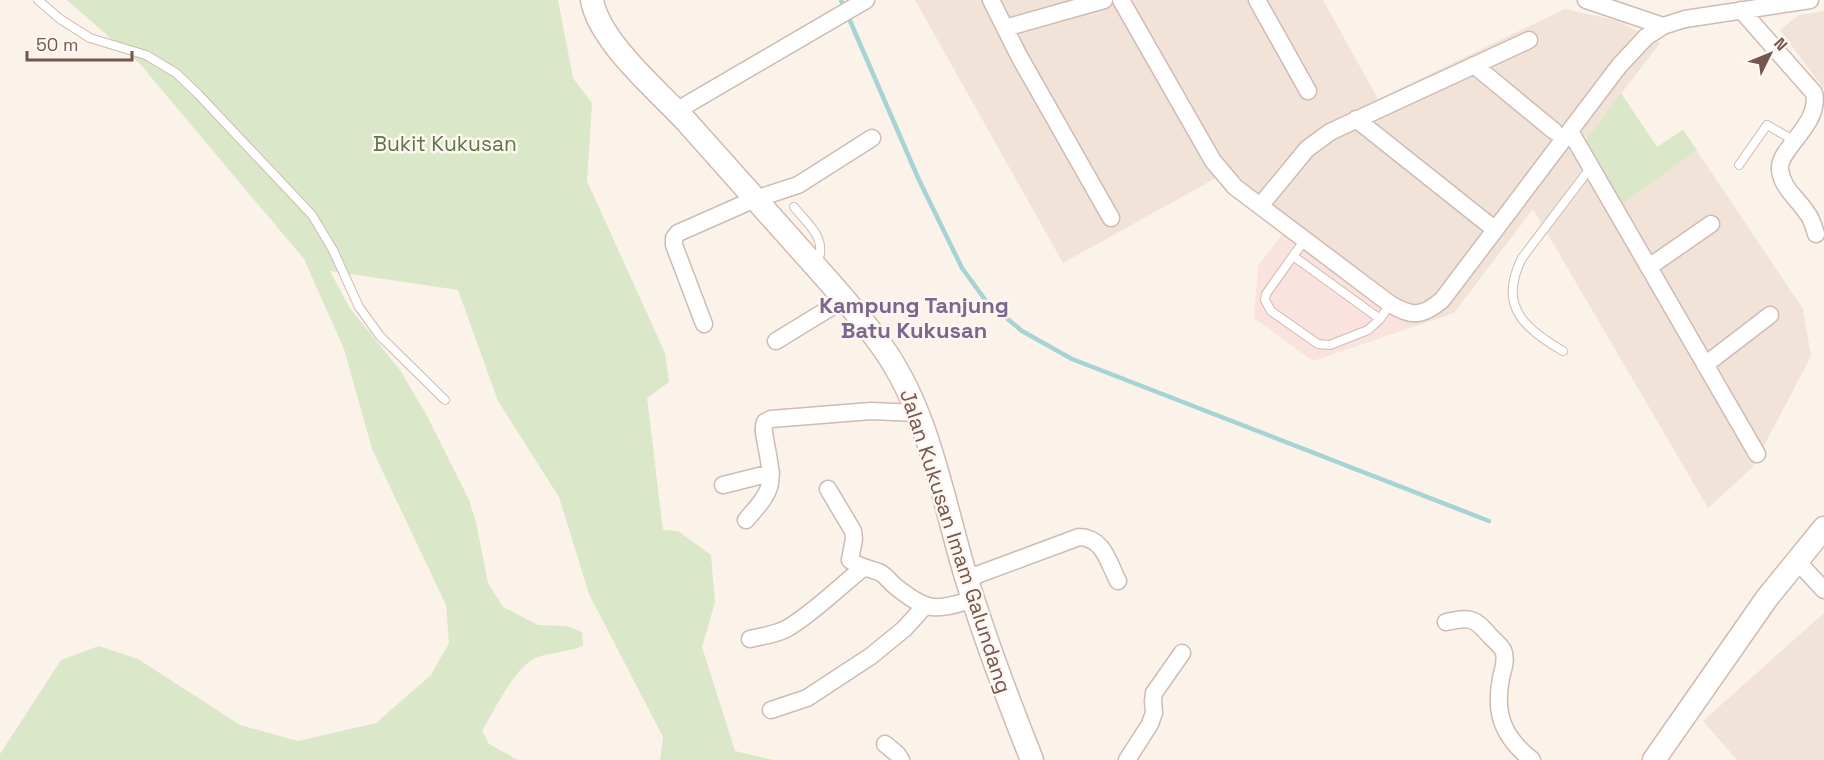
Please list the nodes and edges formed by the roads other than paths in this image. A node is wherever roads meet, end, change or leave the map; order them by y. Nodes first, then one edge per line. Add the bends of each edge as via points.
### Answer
1 (38, 0) edge
2 (592, 0) edge
3 (991, 0) edge
4 (1104, 0) edge
5 (1121, 0) edge
6 (1257, 0) edge
7 (1586, 0) edge
8 (1810, 0) edge
9 (862, 2) edge
10 (1741, 10) junction
11 (1663, 26) junction
12 (1005, 28) junction
13 (1529, 40) dead end
14 (1474, 65) junction
15 (1308, 91) dead end
16 (676, 111) junction
17 (1356, 119) junction
18 (1562, 131) junction
19 (872, 138) dead end
20 (1795, 141) junction
21 (1739, 165) dead end
22 (1591, 167) junction
23 (755, 199) junction
24 (1260, 206) junction
25 (794, 207) dead end
26 (1111, 218) dead end
27 (1488, 224) dead end
28 (1711, 224) dead end
29 (1816, 234) dead end
30 (1305, 240) junction
31 (1293, 256) junction
32 (816, 267) junction
33 (1649, 267) junction
34 (843, 300) junction
35 (1390, 304) junction
36 (1770, 315) dead end
37 (1380, 319) junction
38 (704, 324) dead end
39 (776, 341) dead end
40 (1563, 351) dead end
41 (1705, 365) junction
42 (445, 400) dead end
43 (917, 413) junction
44 (1757, 454) dead end
45 (771, 473) junction
46 (723, 485) dead end
47 (828, 489) dead end
48 (746, 520) dead end
49 (1824, 528) edge
50 (1796, 560) junction
51 (862, 568) junction
52 (1118, 581) dead end
53 (970, 589) junction
54 (1824, 590) edge
55 (925, 606) junction
56 (1446, 622) dead end
57 (750, 639) dead end
58 (1182, 653) dead end
59 (771, 710) dead end
60 (885, 744) dead end
61 (901, 760) edge
62 (1032, 760) edge
63 (1127, 760) edge
64 (1532, 760) edge
65 (1654, 760) edge

1 - 42 lane via 90,38 146,55 176,73 198,94 312,215 373,327
2 - 16 street, Jalan Kukusan Imam Galundang via 601,27
3 - 12 street
4 - 12 street
5 - 24 street via 1213,161 1235,187
6 - 15 street
7 - 11 street
8 - 10 street
9 - 16 street
10 - 11 street
10 - 20 street via 1814,93 1814,110
11 - 18 street via 1632,51
12 - 26 street
13 - 14 street
14 - 17 street
14 - 18 street
16 - 23 street, Jalan Kukusan Imam Galundang
17 - 24 street via 1307,149
17 - 27 street
18 - 22 street
18 - 35 street via 1442,300 1419,314
19 - 23 street via 798,185
20 - 21 lane via 1767,125
20 - 29 street via 1780,171
22 - 33 street
22 - 40 lane via 1522,258 1512,290 1514,306 1524,323
23 - 32 street, Jalan Kukusan Imam Galundang
23 - 38 street via 678,232 674,238
24 - 30 street
25 - 32 lane via 822,245
28 - 33 street
30 - 31 lane
30 - 35 street
31 - 37 lane
31 - 37 lane via 1266,294 1271,311 1324,346 1368,330
32 - 34 street, Jalan Kukusan Imam Galundang
33 - 41 street
34 - 39 street
34 - 43 street, Jalan Kukusan Imam Galundang via 892,361
35 - 37 lane
36 - 41 street
41 - 44 street
43 - 45 street via 871,411 768,420 763,424
43 - 53 street, Jalan Kukusan Imam Galundang
45 - 46 street
45 - 48 street via 770,488
47 - 51 street via 853,531 850,560
49 - 50 street
50 - 54 street
50 - 65 street
51 - 55 street via 880,573
51 - 57 street via 785,629
52 - 53 street via 1099,544 1079,537
53 - 55 street via 937,608
53 - 62 street, Jalan Kukusan Imam Galundang
55 - 59 street via 871,656 807,698
56 - 64 street via 1465,618 1478,622 1503,650 1498,694 1504,729 1516,748
58 - 63 street via 1154,693 1150,724
60 - 61 street

